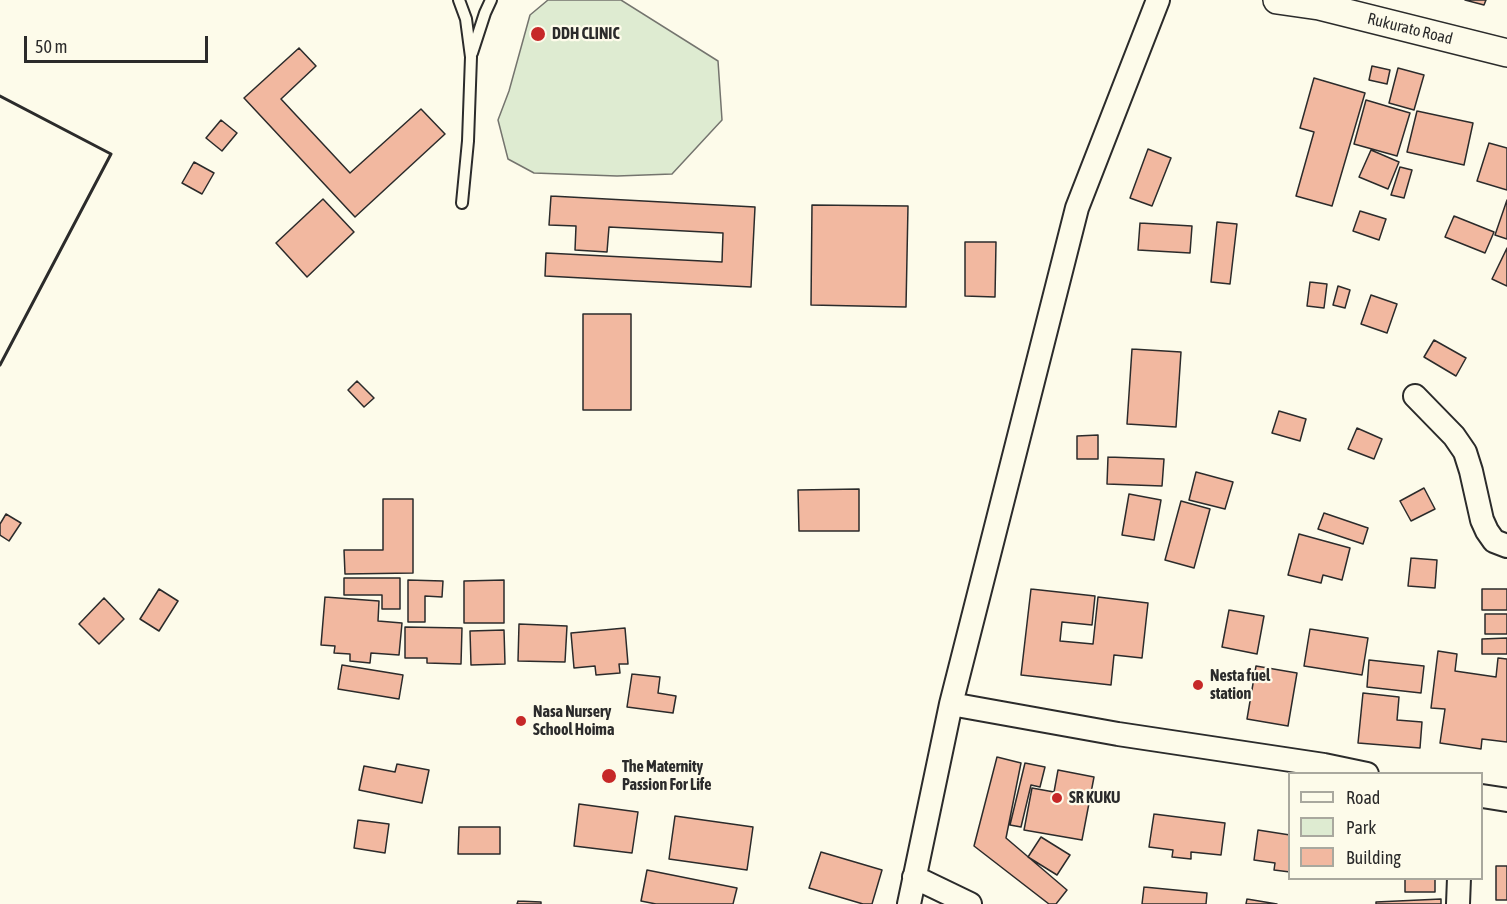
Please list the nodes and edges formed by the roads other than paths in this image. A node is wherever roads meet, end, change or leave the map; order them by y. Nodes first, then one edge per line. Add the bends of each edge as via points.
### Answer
1 (459, 0) edge
2 (491, 0) edge
3 (1158, 0) edge
4 (1277, 0) edge
5 (1507, 53) edge
6 (471, 57) junction
7 (462, 203) dead end
8 (1415, 396) dead end
9 (1507, 546) edge
10 (951, 704) junction
11 (1356, 772) edge
12 (1483, 796) edge
13 (1507, 800) edge
14 (914, 877) junction
15 (1459, 880) edge
16 (909, 904) edge
17 (970, 904) edge
18 (1458, 904) edge

1 - 6 lane
2 - 6 lane
3 - 10 street via 1077,208
4 - 5 street, Rukurato Road via 1319,6
6 - 7 lane
8 - 9 street via 1465,452 1482,520 1494,541
10 - 11 street
10 - 14 street
12 - 13 street
14 - 16 street
14 - 17 street
15 - 18 street

